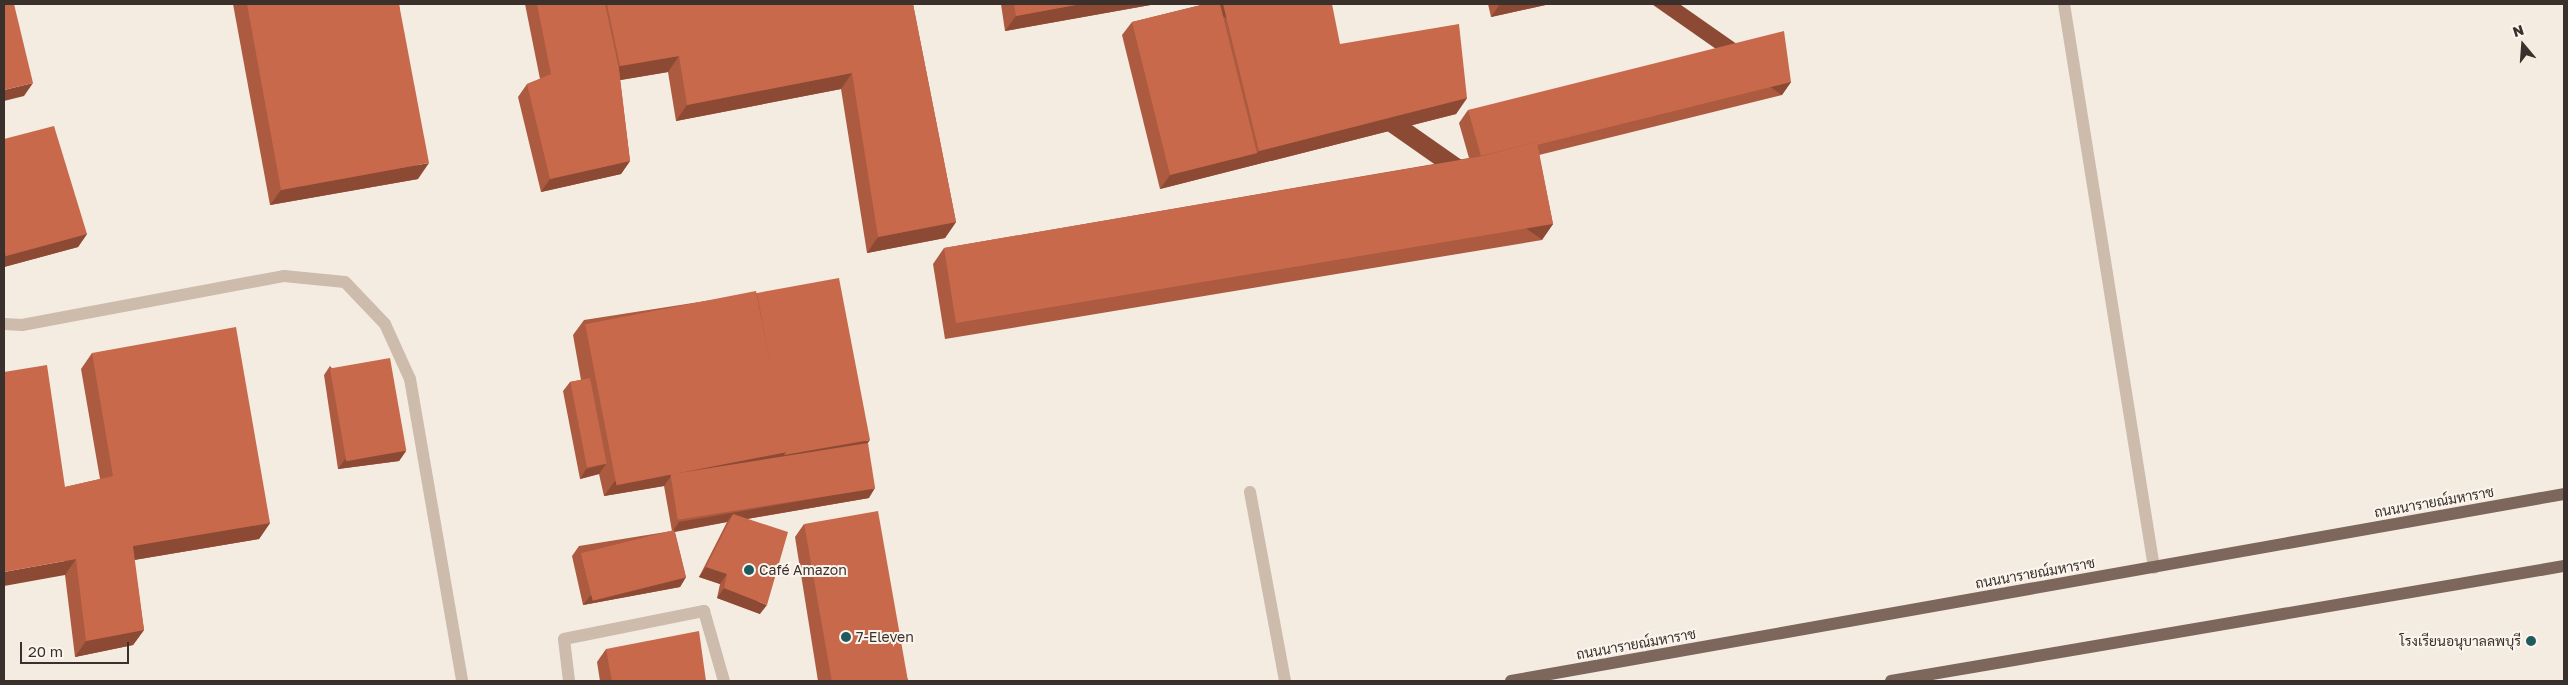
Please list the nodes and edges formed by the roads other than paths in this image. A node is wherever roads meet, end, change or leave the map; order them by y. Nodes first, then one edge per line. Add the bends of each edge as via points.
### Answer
1 (2064, 4) edge
2 (4, 324) edge
3 (1250, 492) dead end
4 (2564, 494) edge
5 (2564, 566) edge
6 (2154, 568) junction
7 (462, 681) edge
8 (569, 681) edge
9 (724, 681) edge
10 (1286, 681) edge
11 (1511, 681) edge
12 (1891, 681) edge

1 - 6 street
2 - 7 street via 22,325 284,276 345,282 385,324 410,379
3 - 10 street
4 - 6 main road, ถนนนารายณ์มหาราช
5 - 12 main road
6 - 11 main road, ถนนนารายณ์มหาราช
8 - 9 street via 564,639 704,612

